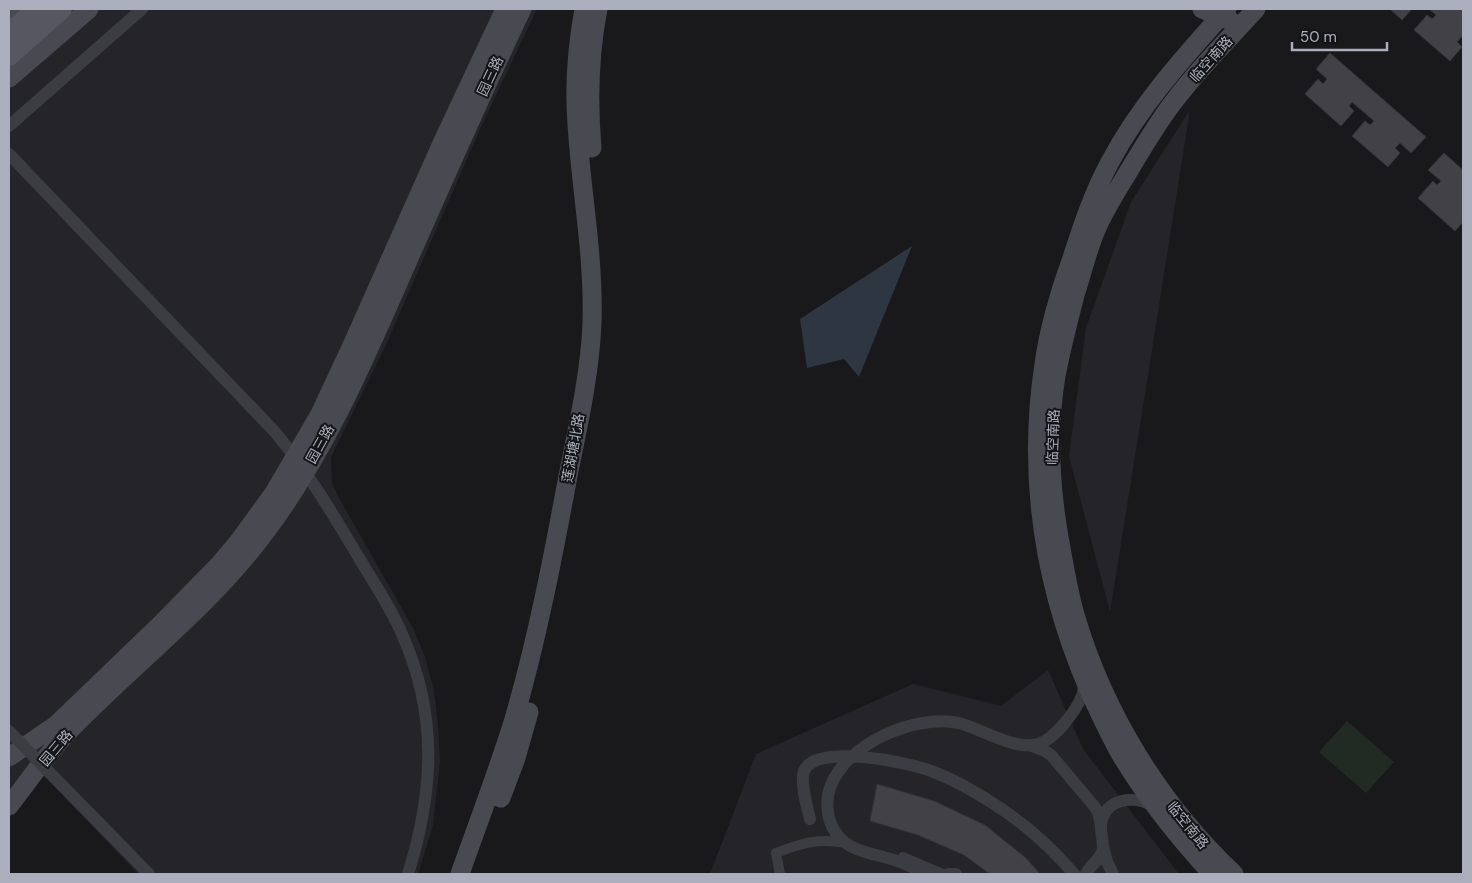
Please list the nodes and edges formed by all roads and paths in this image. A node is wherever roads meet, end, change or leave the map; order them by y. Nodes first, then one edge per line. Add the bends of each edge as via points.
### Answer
1 (37, 9) edge
2 (62, 9) edge
3 (89, 9) edge
4 (142, 9) edge
5 (505, 9) edge
6 (522, 9) edge
7 (584, 9) edge
8 (598, 9) edge
9 (1202, 9) edge
10 (1224, 13) edge
11 (1248, 14) edge
12 (9, 33) edge
13 (9, 56) edge
14 (9, 78) edge
15 (9, 126) edge
16 (9, 154) edge
17 (300, 465) junction
18 (1084, 679) junction
19 (9, 731) edge
20 (868, 744) junction
21 (1026, 745) junction
22 (836, 755) junction
23 (9, 756) edge
24 (853, 757) junction
25 (9, 806) edge
26 (1157, 809) junction
27 (810, 819) dead end
28 (1101, 825) junction
29 (845, 843) junction
30 (1103, 843) junction
31 (149, 874) edge
32 (408, 874) edge
33 (460, 874) edge
34 (474, 874) edge
35 (780, 874) edge
36 (922, 874) edge
37 (943, 874) edge
38 (948, 874) edge
39 (956, 874) edge
40 (1074, 874) edge
41 (1086, 874) edge
42 (1113, 874) edge
43 (1212, 874) edge
44 (1234, 874) edge

1 - 12 main road
2 - 13 main road
3 - 14 main road
4 - 15 street
5 - 17 main road, 园三路 via 320,414
6 - 17 main road, 园三路 via 358,371
7 - 33 main road, 莲湖塘北路 via 575,84 592,274 588,363 563,504 527,671 503,754
8 - 34 main road, 莲湖塘北路 via 590,71 589,117 604,269 605,324 600,366 574,515 539,674 516,758
9 - 10 main road
10 - 11 main road
10 - 18 main road, 临空南路 via 1143,108 1099,183 1066,273 1044,361 1037,439 1042,523 1058,604
11 - 44 main road, 临空南路 via 1174,100 1135,160 1096,230 1066,329 1056,378 1051,461 1054,507 1076,618 1114,712 1171,805 1208,850
16 - 17 street via 275,432
17 - 23 main road, 园三路 via 274,492 218,566 163,622 56,724
17 - 25 main road, 园三路 via 286,504 260,540 173,632 65,735
17 - 32 street via 342,528 402,633 423,695 428,733 426,800
18 - 21 street via 1081,698 1057,732 1037,745
18 - 26 main road, 临空南路 via 1120,753
19 - 31 street, bridge
20 - 21 street via 908,726 939,722 958,723
20 - 22 street
20 - 24 street
21 - 28 street via 1051,755 1094,806
22 - 24 street
22 - 27 street via 815,761 804,770
24 - 29 street via 833,781 827,798 830,822
24 - 40 street via 910,764 969,789 994,803 1033,833
26 - 28 street via 1141,800 1119,802 1106,811
26 - 43 main road, 临空南路
28 - 30 street
29 - 35 street via 830,840 804,842 776,853
29 - 36 street via 905,863
29 - 37 street via 907,858
30 - 41 street via 1100,858
30 - 42 street
38 - 39 street

